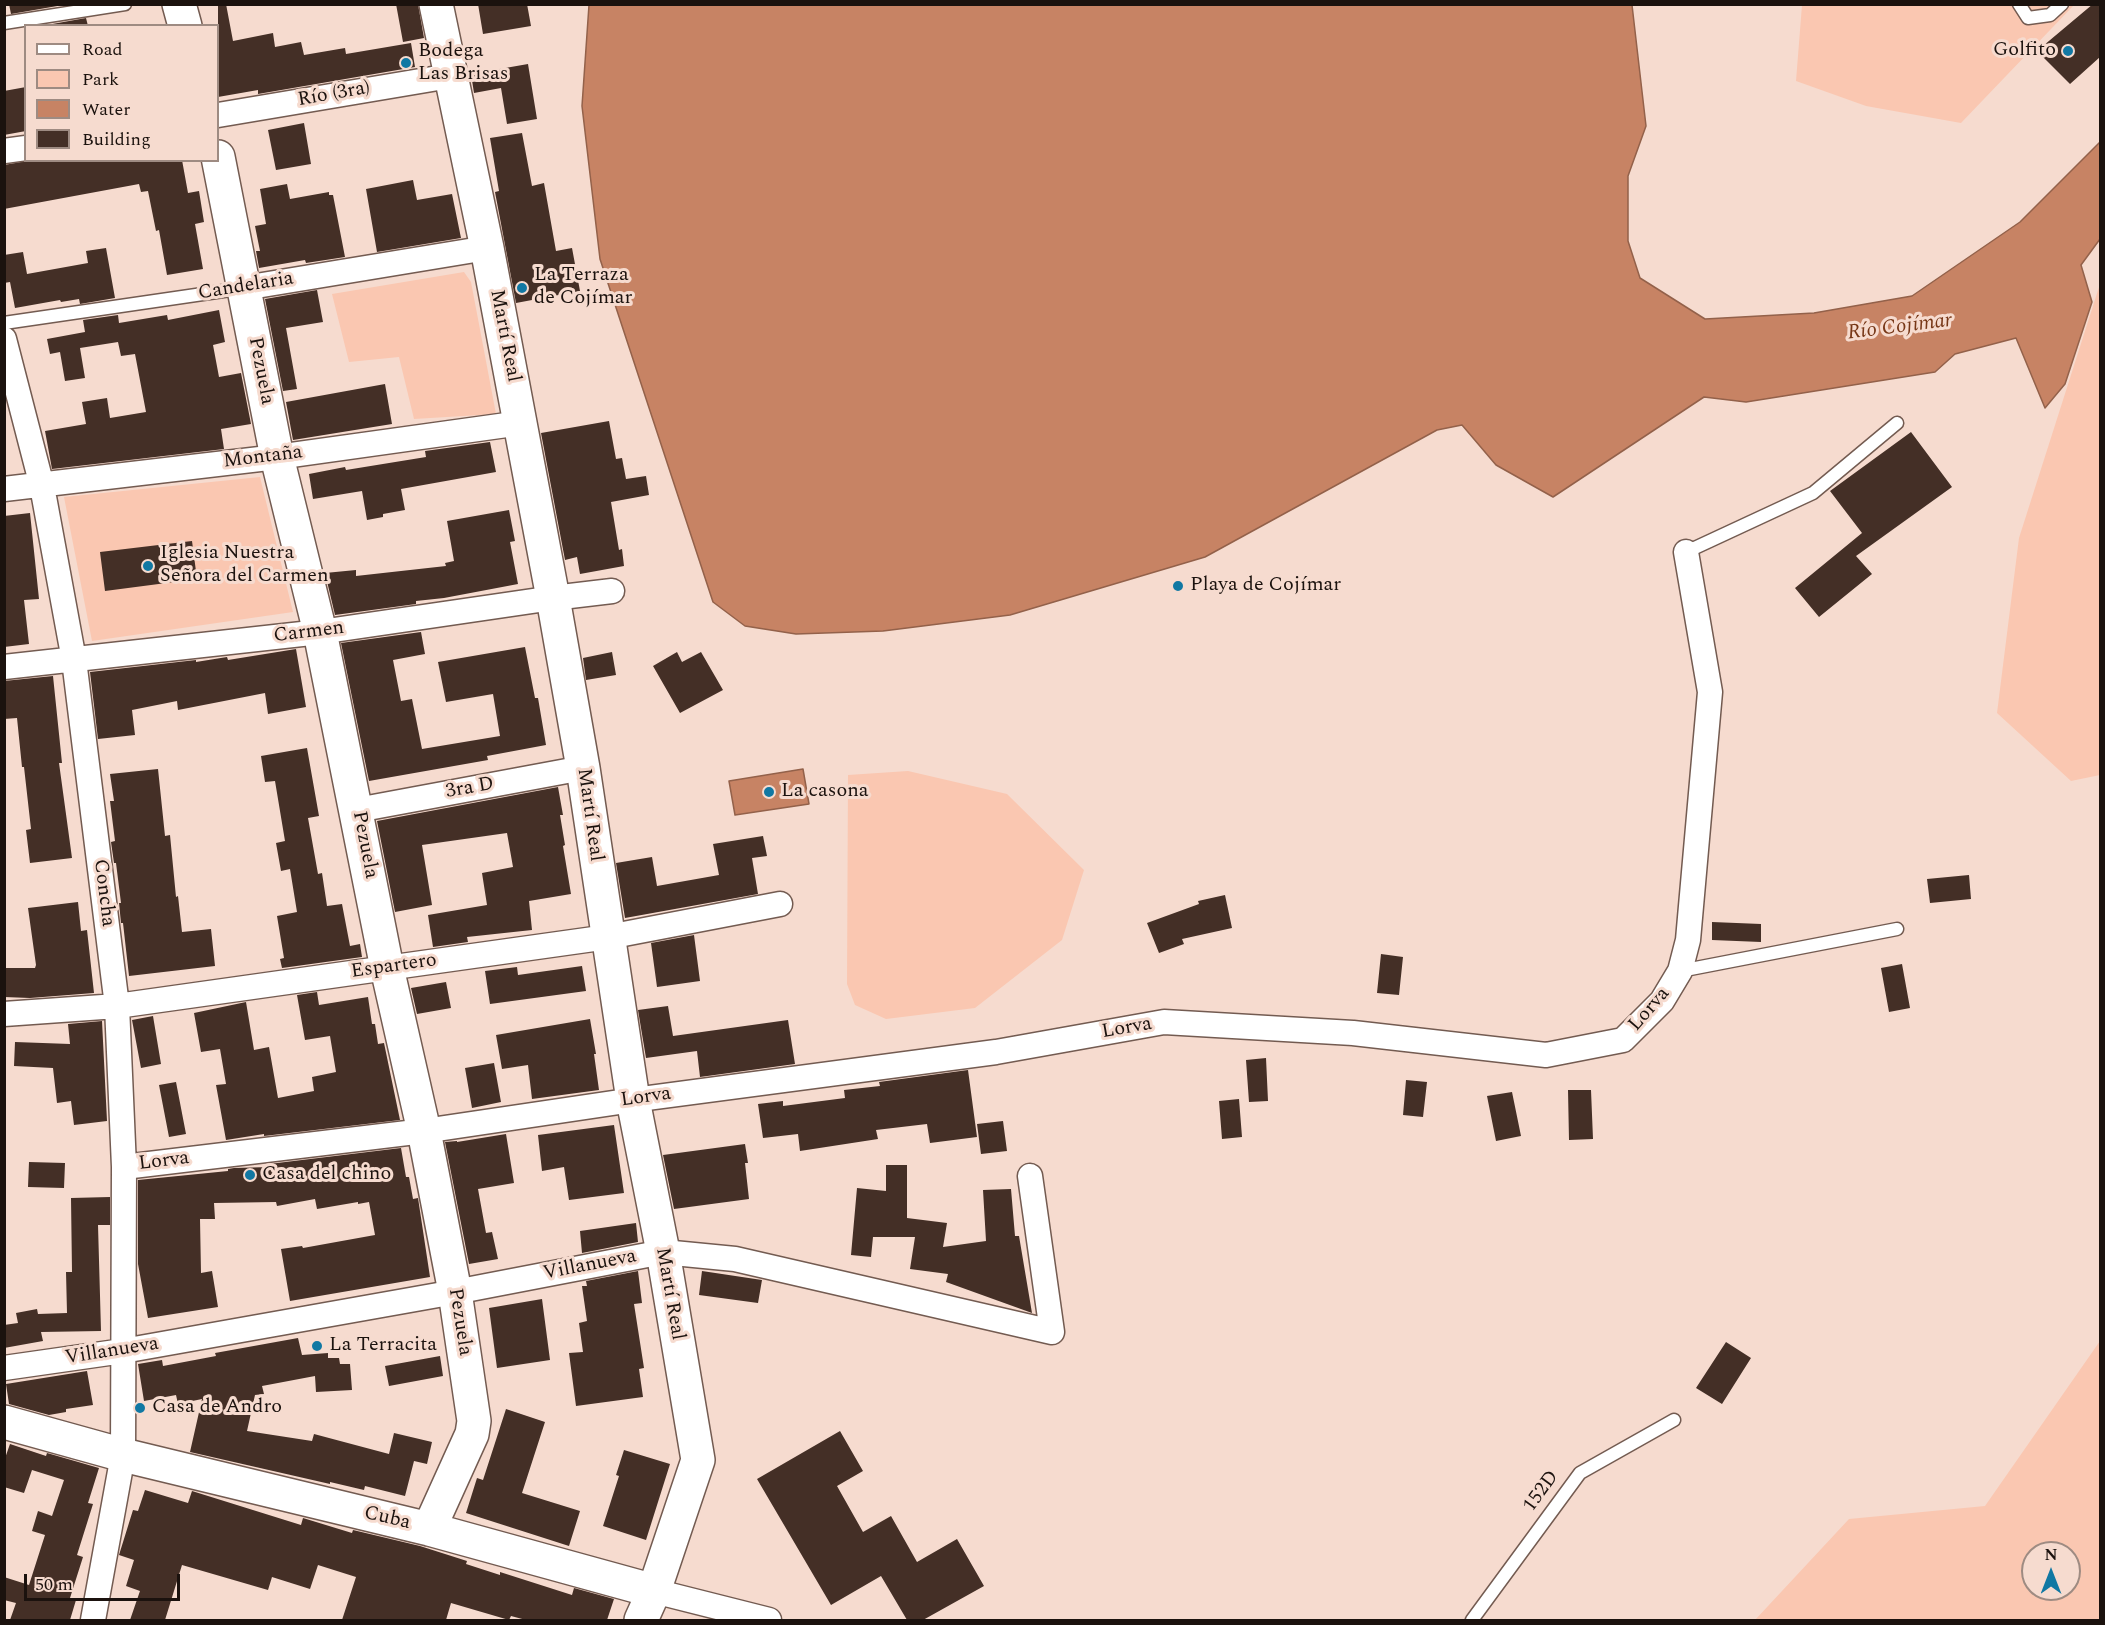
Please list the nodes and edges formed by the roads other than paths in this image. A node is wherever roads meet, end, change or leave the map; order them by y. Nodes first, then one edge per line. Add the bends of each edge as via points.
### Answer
1 (125, 4) edge
2 (179, 4) edge
3 (436, 4) edge
4 (2019, 4) edge
5 (2062, 4) edge
6 (4, 23) edge
7 (184, 24) edge
8 (450, 76) junction
9 (219, 115) edge
10 (24, 148) edge
11 (4, 151) edge
12 (219, 162) edge
13 (487, 248) junction
14 (244, 288) junction
15 (4, 323) edge
16 (4, 339) edge
17 (521, 423) junction
18 (1897, 423) dead end
19 (277, 457) junction
20 (42, 486) junction
21 (4, 489) edge
22 (1686, 552) joint
23 (612, 591) dead end
24 (553, 598) junction
25 (320, 632) junction
26 (74, 660) junction
27 (4, 667) edge
28 (583, 768) junction
29 (357, 810) junction
30 (780, 904) dead end
31 (1897, 929) dead end
32 (608, 937) junction
33 (387, 968) junction
34 (1680, 971) junction
35 (117, 1006) junction
36 (4, 1014) edge
37 (633, 1100) junction
38 (423, 1131) junction
39 (124, 1167) junction
40 (1030, 1176) dead end
41 (663, 1252) junction
42 (455, 1292) junction
43 (123, 1351) junction
44 (4, 1368) edge
45 (1674, 1420) dead end
46 (4, 1422) edge
47 (123, 1455) junction
48 (429, 1529) junction
49 (648, 1606) edge
50 (93, 1620) edge
51 (769, 1620) edge
52 (1472, 1620) edge

1 - 6 lane
2 - 7 main road
3 - 8 main road, Martí Real
4 - 5 lane via 2028,18 2050,15
8 - 9 street, Río (3ra)
8 - 13 main road, Martí Real
10 - 11 street
12 - 14 main road, Pezuela
13 - 14 street, Candelaria
13 - 17 main road, Martí Real
14 - 15 lane, Candelaria
14 - 19 main road, Pezuela
16 - 20 street, Concha
17 - 19 street, Montaña
17 - 24 main road, Martí Real
18 - 22 lane via 1813,493
19 - 20 street, Montaña
19 - 25 main road, Pezuela
20 - 21 street, Montaña
20 - 26 street, Concha
22 - 34 street, Lorva via 1710,692 1688,940
23 - 24 street, Carmen
24 - 25 street, Carmen
24 - 28 main road, Martí Real
25 - 26 street, Carmen
25 - 29 main road, Pezuela
26 - 27 street, Carmen
26 - 35 street, Concha
28 - 29 street, 3ra D
28 - 32 main road, Martí Real
29 - 33 main road, Pezuela
30 - 32 street, Espartero
31 - 34 lane
32 - 33 street, Espartero
32 - 37 main road, Martí Real
33 - 35 street, Espartero
33 - 38 main road, Pezuela
34 - 37 street, Lorva via 1662,1001 1623,1040 1546,1055 1353,1033 1164,1022 996,1052
35 - 36 street, Espartero
35 - 39 street, Concha
37 - 38 street, Lorva
37 - 41 main road, Martí Real
38 - 39 street, Lorva
38 - 42 main road, Pezuela
39 - 43 street, Concha
40 - 41 street, Villanueva via 1052,1332 735,1259
41 - 42 street, Villanueva
41 - 49 main road, Martí Real via 698,1460
42 - 43 street, Villanueva
42 - 48 main road, Pezuela via 474,1421 472,1434
43 - 44 street, Villanueva
43 - 47 street, Concha
45 - 52 lane, 152D via 1580,1473
46 - 47 main road, Cuba
47 - 48 main road, Cuba
47 - 50 street, Concha
48 - 49 main road, Cuba
49 - 51 street, Cuba

